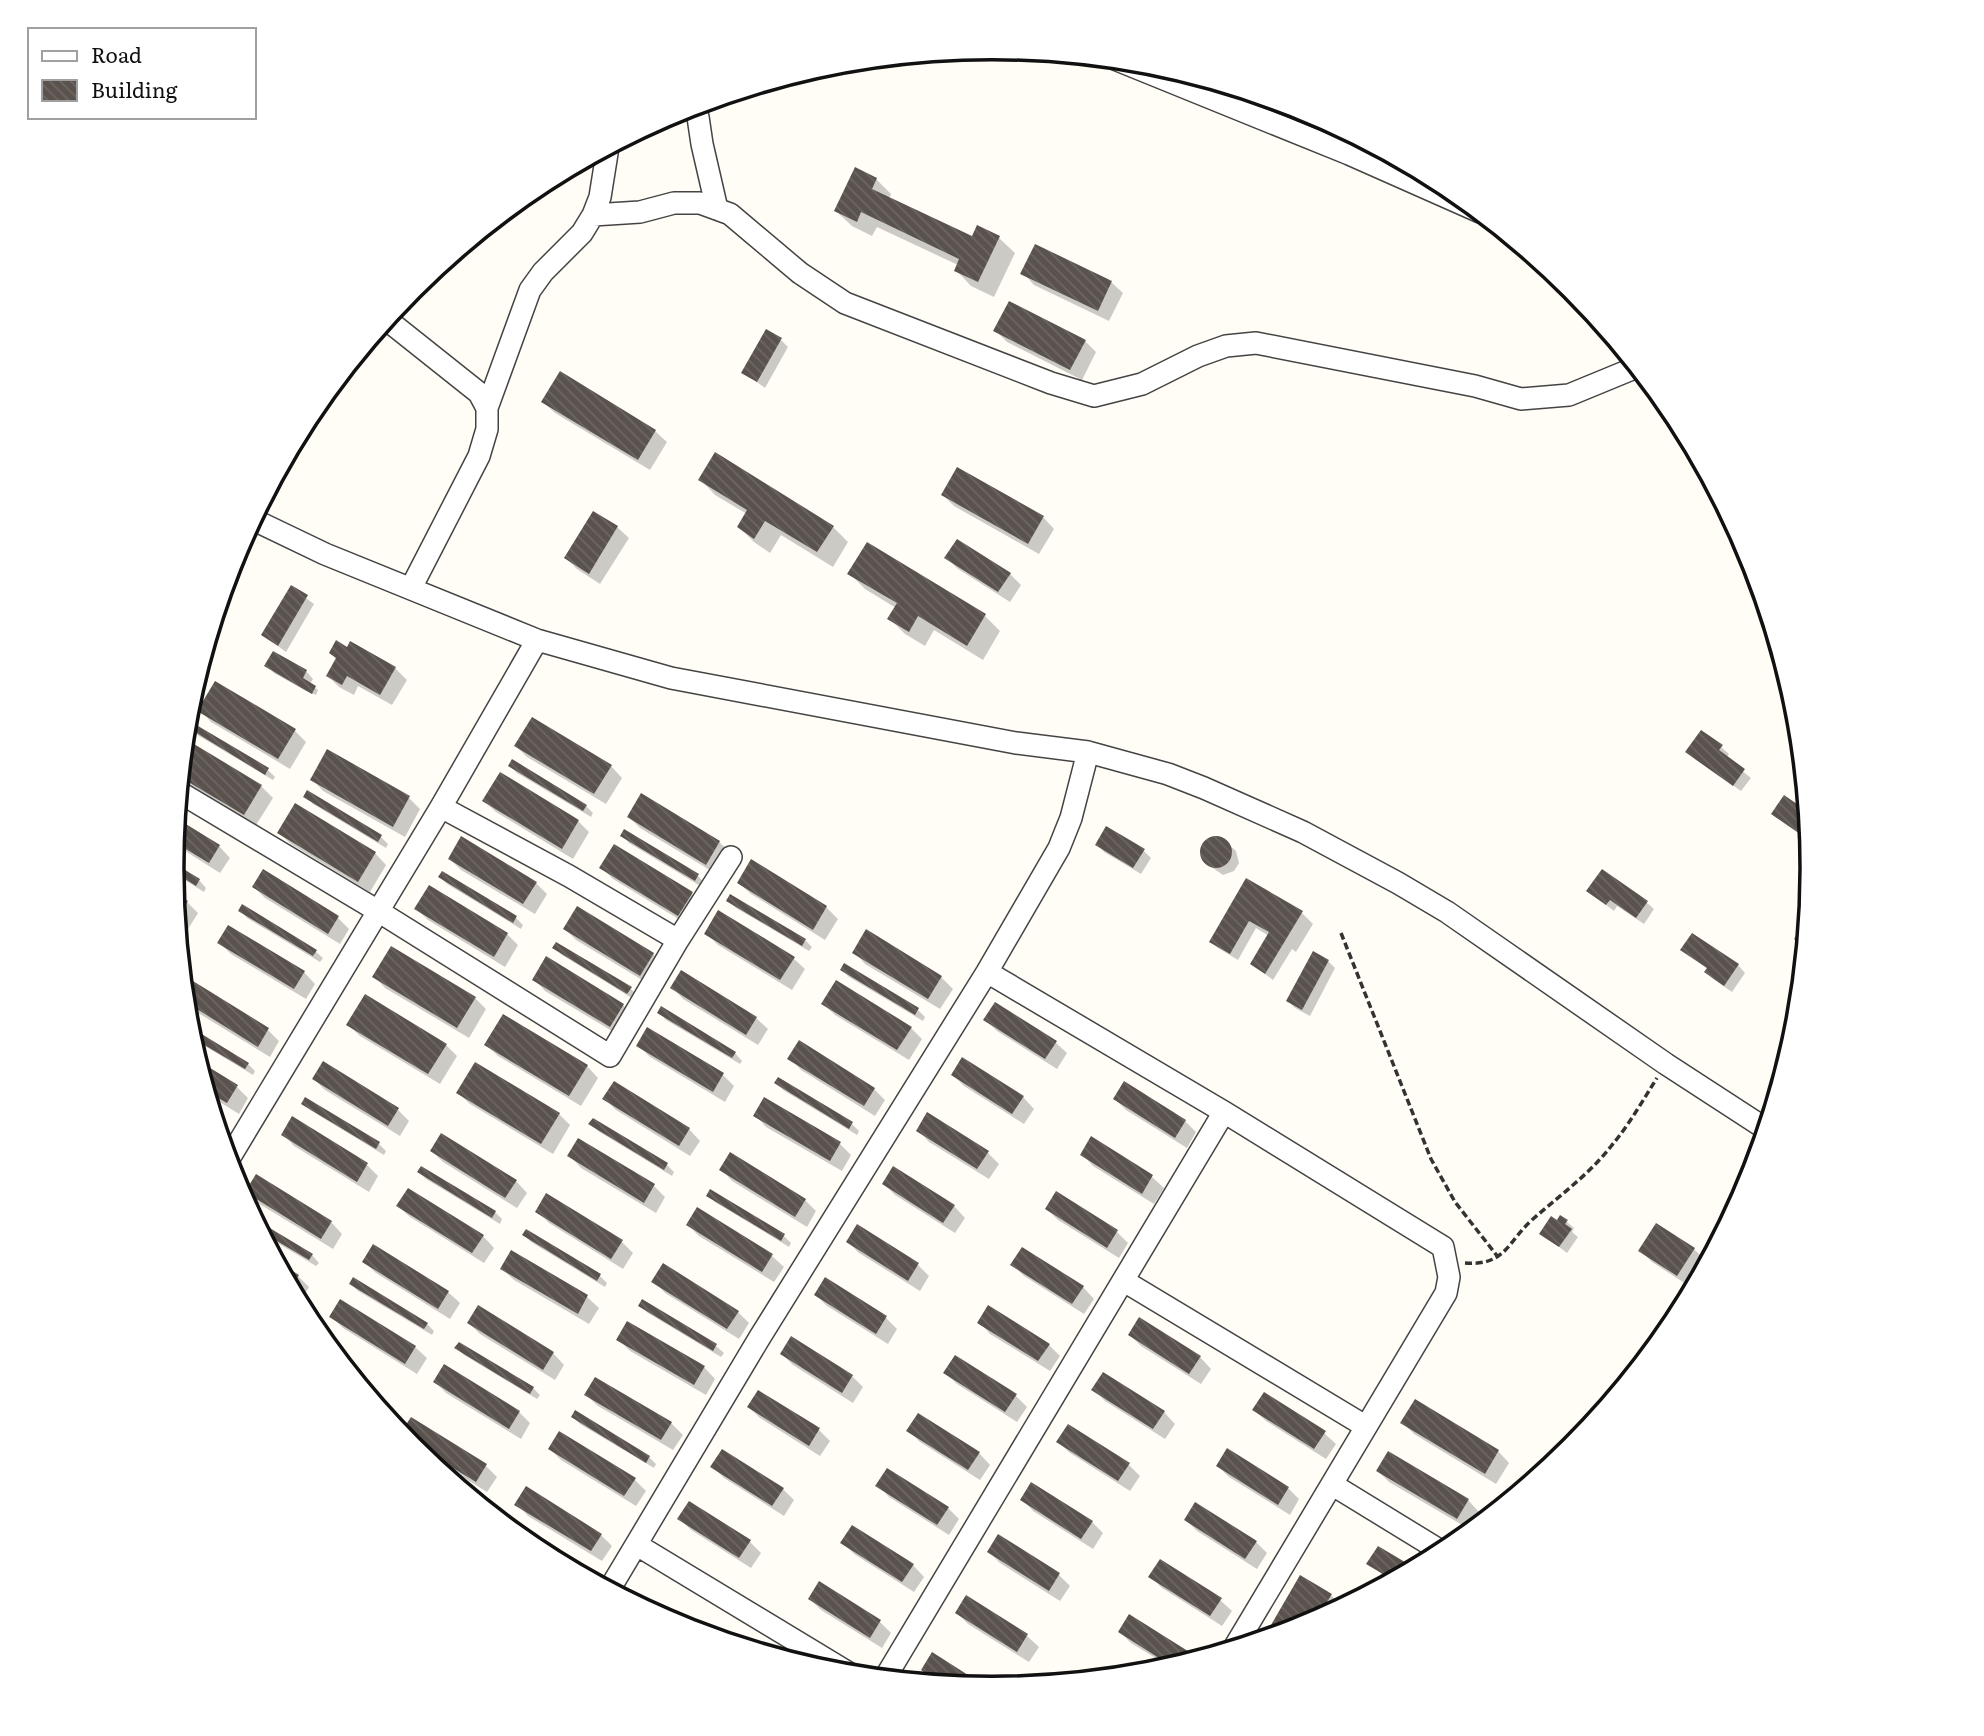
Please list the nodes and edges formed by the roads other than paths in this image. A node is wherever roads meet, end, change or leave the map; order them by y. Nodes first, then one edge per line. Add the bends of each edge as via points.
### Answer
1 (1160, 77) edge
2 (697, 116) edge
3 (606, 158) edge
4 (1434, 192) edge
5 (717, 209) junction
6 (593, 215) junction
7 (394, 324) edge
8 (1629, 370) edge
9 (488, 408) junction
10 (261, 523) edge
11 (411, 588) junction
12 (537, 639) junction
13 (1088, 752) junction
14 (187, 797) edge
15 (441, 807) junction
16 (731, 857) dead end
17 (378, 911) junction
18 (678, 940) junction
19 (987, 972) junction
20 (1224, 1112) junction
21 (1759, 1125) edge
22 (235, 1150) edge
23 (1124, 1281) junction
24 (1365, 1426) junction
25 (1333, 1485) junction
26 (637, 1545) junction
27 (1432, 1546) edge
28 (614, 1582) edge
29 (1240, 1637) edge
30 (826, 1659) edge
31 (891, 1670) edge

1 - 4 street
2 - 5 street
3 - 6 street
5 - 6 street via 700,203 674,203 640,212
5 - 8 street via 730,214 800,273 845,303 1094,397 1142,384 1226,346 1256,343 1521,399 1569,395
6 - 9 street via 530,290
7 - 9 street via 479,393
9 - 11 street via 478,456
10 - 11 street
11 - 12 street
12 - 13 street via 671,678 1016,743
12 - 15 street
13 - 19 street via 1072,818 1059,848
13 - 21 street via 1204,788 1303,832 1398,883
14 - 17 street
15 - 17 street
15 - 18 street
16 - 18 street
17 - 18 street via 610,1056
17 - 22 street
19 - 20 street
19 - 26 street
20 - 23 street
20 - 24 street via 1443,1247 1449,1277 1446,1293
23 - 24 street
23 - 31 street
24 - 25 street
25 - 27 street
25 - 29 street
26 - 28 street
26 - 30 street

